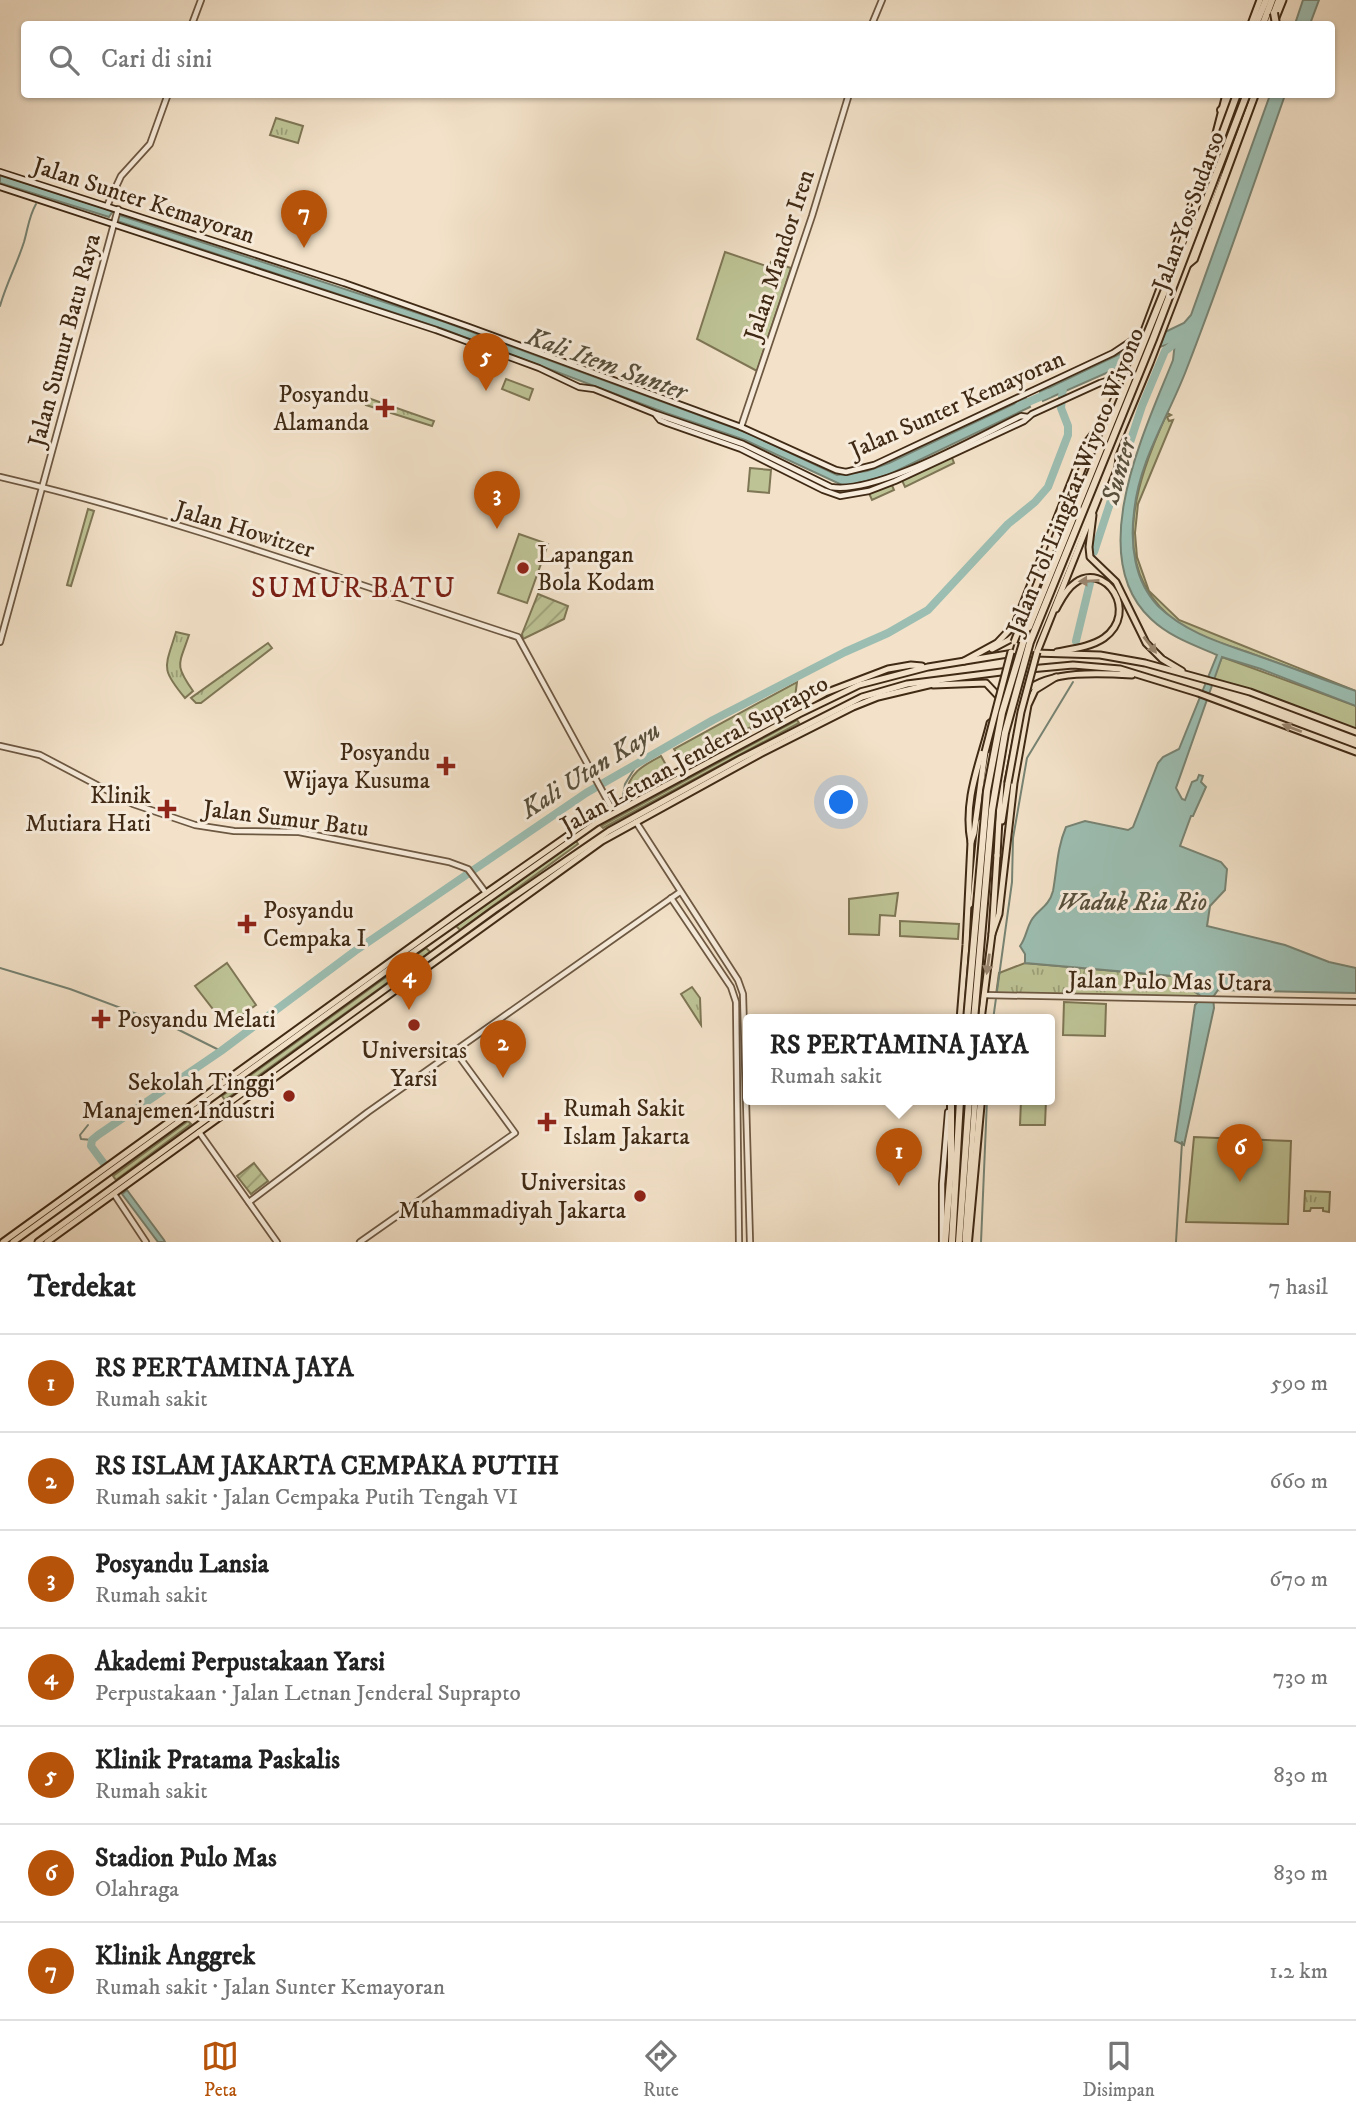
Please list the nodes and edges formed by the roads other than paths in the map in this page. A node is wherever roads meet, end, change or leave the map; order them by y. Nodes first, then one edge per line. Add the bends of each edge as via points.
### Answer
1 (201, 0) edge
2 (882, 0) edge
3 (1260, 0) edge
4 (1269, 0) edge
5 (1281, 0) edge
6 (193, 21) edge
7 (873, 21) edge
8 (1252, 21) edge
9 (1261, 21) edge
10 (1273, 21) edge
11 (1274, 21) edge
12 (166, 98) edge
13 (848, 98) edge
14 (1230, 98) edge
15 (1231, 98) edge
16 (1231, 98) edge
17 (1234, 98) edge
18 (1246, 98) edge
19 (1246, 98) edge
20 (1246, 98) edge
21 (1254, 98) edge
22 (1221, 110) joint
23 (1214, 147) junction
24 (1226, 151) dead end
25 (1210, 156) junction
26 (0, 172) edge
27 (0, 187) edge
28 (107, 206) junction
29 (118, 210) junction
30 (113, 222) junction
31 (1188, 264) junction
32 (1137, 344) junction
33 (1125, 375) junction
34 (741, 427) junction
35 (1102, 427) junction
36 (1112, 457) junction
37 (0, 477) edge
38 (1081, 484) junction
39 (43, 487) junction
40 (1097, 490) junction
41 (1093, 513) junction
42 (1045, 626) junction
43 (1023, 627) junction
44 (0, 642) edge
45 (1071, 652) junction
46 (979, 653) junction
47 (1013, 653) junction
48 (1035, 653) junction
49 (964, 661) junction
50 (1020, 662) junction
51 (928, 667) junction
52 (1026, 669) junction
53 (1009, 671) junction
54 (1142, 676) junction
55 (1194, 676) junction
56 (1056, 677) junction
57 (944, 678) junction
58 (933, 685) junction
59 (1001, 699) junction
60 (1018, 701) junction
61 (996, 719) junction
62 (994, 730) junction
63 (1356, 732) edge
64 (985, 741) junction
65 (0, 747) edge
66 (1356, 752) edge
67 (692, 785) junction
68 (703, 786) junction
69 (630, 798) junction
70 (629, 806) junction
71 (611, 807) junction
72 (636, 822) junction
73 (574, 838) junction
74 (971, 842) junction
75 (581, 849) junction
76 (997, 856) junction
77 (507, 878) junction
78 (516, 878) junction
79 (486, 893) junction
80 (676, 895) junction
81 (512, 897) junction
82 (969, 905) junction
83 (509, 908) junction
84 (992, 934) junction
85 (415, 945) junction
86 (413, 953) junction
87 (402, 976) junction
88 (412, 977) junction
89 (986, 995) junction
90 (1356, 1002) edge
91 (744, 1014) edge
92 (960, 1014) edge
93 (968, 1014) edge
94 (975, 1014) edge
95 (982, 1014) edge
96 (455, 1051) junction
97 (240, 1094) junction
98 (203, 1101) junction
99 (236, 1105) junction
100 (746, 1105) edge
101 (950, 1105) edge
102 (951, 1105) edge
103 (951, 1105) edge
104 (960, 1105) edge
105 (969, 1105) edge
106 (975, 1105) edge
107 (980, 1105) edge
108 (199, 1132) junction
109 (147, 1138) junction
110 (142, 1147) junction
111 (108, 1169) junction
112 (95, 1182) junction
113 (88, 1187) junction
114 (118, 1187) junction
115 (103, 1194) junction
116 (96, 1199) junction
117 (249, 1202) junction
118 (3, 1242) edge
119 (13, 1242) edge
120 (38, 1242) edge
121 (47, 1242) edge
122 (146, 1242) edge
123 (277, 1242) edge
124 (360, 1242) edge
125 (739, 1242) edge
126 (750, 1242) edge
127 (947, 1242) edge
128 (960, 1242) edge
129 (967, 1242) edge

1 - 6 street
2 - 7 street
3 - 8 main road
4 - 9 highway
5 - 10 highway, bridge
5 - 11 main road
12 - 28 street via 149,144 121,176
13 - 34 street, Jalan Mandor Iren
14 - 22 highway
15 - 23 main road, Jalan Yos Sudarso
16 - 93 highway, Jalan Tol Lingkar Wiyoto Wiyono, bridge via 1168,282 1033,616 1002,713 987,791
17 - 18 main road via 1237,105
19 - 31 main road, Jalan Yos Sudarso
20 - 94 highway, Jalan Tol Lingkar Wiyoto Wiyono, bridge via 1030,642 992,810
21 - 31 highway via 1194,260
22 - 25 main road, Jalan Yos Sudarso
23 - 24 main road via 1222,145
23 - 25 main road, Jalan Yos Sudarso
25 - 32 main road, Jalan Yos Sudarso
26 - 28 street, Jalan Sunter Kemayoran
27 - 30 street, Jalan Sunter Kemayoran
28 - 29 street, Jalan Sunter Kemayoran
29 - 30 street, Jalan Sumur Batu Raya
29 - 34 street, Jalan Sunter Kemayoran via 441,317
30 - 33 street, Jalan Sunter Kemayoran via 436,330 659,417 743,444 843,489 884,480 1021,416
30 - 39 street, Jalan Sumur Batu Raya
31 - 36 main road, Jalan Yos Sudarso
32 - 33 main road, Jalan Yos Sudarso, bridge
32 - 34 street, Jalan Sunter Kemayoran via 874,465 846,472 822,466
33 - 35 main road, Jalan Yos Sudarso
35 - 38 main road, Jalan Yos Sudarso
35 - 46 main road via 1087,443 1015,624
35 - 47 main road, Jalan Yos Sudarso, bridge via 1034,588
36 - 40 main road, Jalan Yos Sudarso
36 - 41 main road, Jalan Yos Sudarso
37 - 39 street, Jalan Howitzer
38 - 40 main road via 1087,490
38 - 43 main road, Jalan Yos Sudarso
39 - 44 street, Jalan Sumur Batu Raya
39 - 71 street, Jalan Howitzer via 257,550 518,636
40 - 48 main road, Jalan Yos Sudarso
41 - 42 main road, Jalan Yos Sudarso
41 -> 55 main road via 1092,560 1119,586 1146,643 1162,659
45 -> 42 main road via 1101,640 1115,625 1119,607 1108,584 1087,578 1074,583
42 - 48 main road, Jalan Yos Sudarso
43 - 46 main road via 1009,640
43 - 47 main road, Jalan Yos Sudarso
45 - 48 main road, Jalan Letnan Jenderal Suprapto
45 - 55 main road
46 - 49 main road
47 - 48 main road, Jalan Letnan Jenderal Suprapto
47 - 49 main road, Jalan Letnan Jenderal Suprapto
47 - 50 main road
47 - 53 main road
47 - 74 main road, bridge via 985,752
48 - 50 main road
48 - 52 main road
48 - 76 main road, bridge
49 - 51 main road, Jalan Letnan Jenderal Suprapto
50 - 52 main road
50 - 53 main road
51 - 69 main road, Jalan Letnan Jenderal Suprapto via 888,669 835,689
51 - 70 main road, Jalan Letnan Jenderal Suprapto via 876,679 835,695
52 - 53 main road, Jalan Letnan Jenderal Suprapto
52 - 54 main road, Jalan Letnan Jenderal Suprapto via 1076,666 1120,669
52 - 60 main road
53 - 57 main road, Jalan Letnan Jenderal Suprapto
53 - 59 main road
54 - 56 main road
66 -> 54 main road
55 - 63 main road via 1260,695
56 - 60 main road via 1032,685
56 - 84 main road via 1035,690 1028,706 999,914
57 - 58 main road, Jalan Letnan Jenderal Suprapto
57 - 67 main road, Jalan Letnan Jenderal Suprapto via 862,697
58 - 59 main road via 986,683
58 - 68 main road, Jalan Letnan Jenderal Suprapto via 853,707
59 - 61 main road
60 - 76 main road via 1001,782
61 - 62 main road
61 - 64 main road via 989,723
62 - 64 main road
62 - 82 main road
64 - 74 main road via 974,773
65 - 79 street, Jalan Sumur Batu via 40,755 133,804 195,825 334,838 449,862 468,869
67 - 68 main road
67 - 75 main road, Jalan Letnan Jenderal Suprapto
68 - 72 main road, Jalan Letnan Jenderal Suprapto
69 - 70 main road
69 - 71 main road, Jalan Letnan Jenderal Suprapto
70 - 73 main road, Jalan Letnan Jenderal Suprapto
71 - 77 main road, Jalan Letnan Jenderal Suprapto
72 - 80 street
72 - 83 main road, Jalan Letnan Jenderal Suprapto via 573,860
73 - 75 main road
73 - 78 main road, Jalan Letnan Jenderal Suprapto
74 - 82 main road
75 - 81 main road, Jalan Letnan Jenderal Suprapto
76 - 84 main road
77 - 78 main road
77 - 79 main road, Jalan Letnan Jenderal Suprapto
78 - 86 main road, Jalan Letnan Jenderal Suprapto
79 - 85 main road, Jalan Letnan Jenderal Suprapto
80 - 91 street via 738,980
80 - 96 street
80 - 125 street via 737,1002
81 - 83 main road
81 - 87 main road, Jalan Letnan Jenderal Suprapto
82 - 92 main road
83 - 88 main road, Jalan Letnan Jenderal Suprapto
84 -> 89 main road
85 - 86 main road
85 - 98 main road, Jalan Letnan Jenderal Suprapto
86 - 98 main road, Jalan Letnan Jenderal Suprapto
87 - 88 main road
87 - 97 main road, Jalan Letnan Jenderal Suprapto
88 - 99 main road, Jalan Letnan Jenderal Suprapto
89 - 90 street, Jalan Pulo Mas Utara
89 - 95 main road
96 - 117 street
96 - 124 street via 515,1133
97 - 99 main road
97 - 114 main road, Jalan Letnan Jenderal Suprapto
98 - 109 main road, Jalan Letnan Jenderal Suprapto
98 - 110 main road, Jalan Letnan Jenderal Suprapto
99 - 108 main road, Jalan Letnan Jenderal Suprapto
100 - 126 street
101 - 127 street via 943,1180
102 - 127 highway
103 - 127 main road via 954,1175
104 - 127 highway
105 - 128 highway
106 - 129 main road
107 - 129 highway
108 - 114 main road, Jalan Letnan Jenderal Suprapto
108 - 117 street
109 - 110 main road
109 - 111 main road, Jalan Letnan Jenderal Suprapto
110 - 111 main road, Jalan Letnan Jenderal Suprapto
111 - 112 main road, Jalan Letnan Jenderal Suprapto
111 - 118 main road, Jalan Letnan Jenderal Suprapto
112 - 113 main road, Jalan Letnan Jenderal Suprapto
112 - 115 main road
113 - 116 main road
113 - 119 main road, Jalan Letnan Jenderal Suprapto
114 - 115 main road, Jalan Letnan Jenderal Suprapto
114 - 121 main road, Jalan Letnan Jenderal Suprapto
114 - 122 street
115 - 116 main road, Jalan Letnan Jenderal Suprapto
116 - 120 main road, Jalan Letnan Jenderal Suprapto
117 - 123 street

